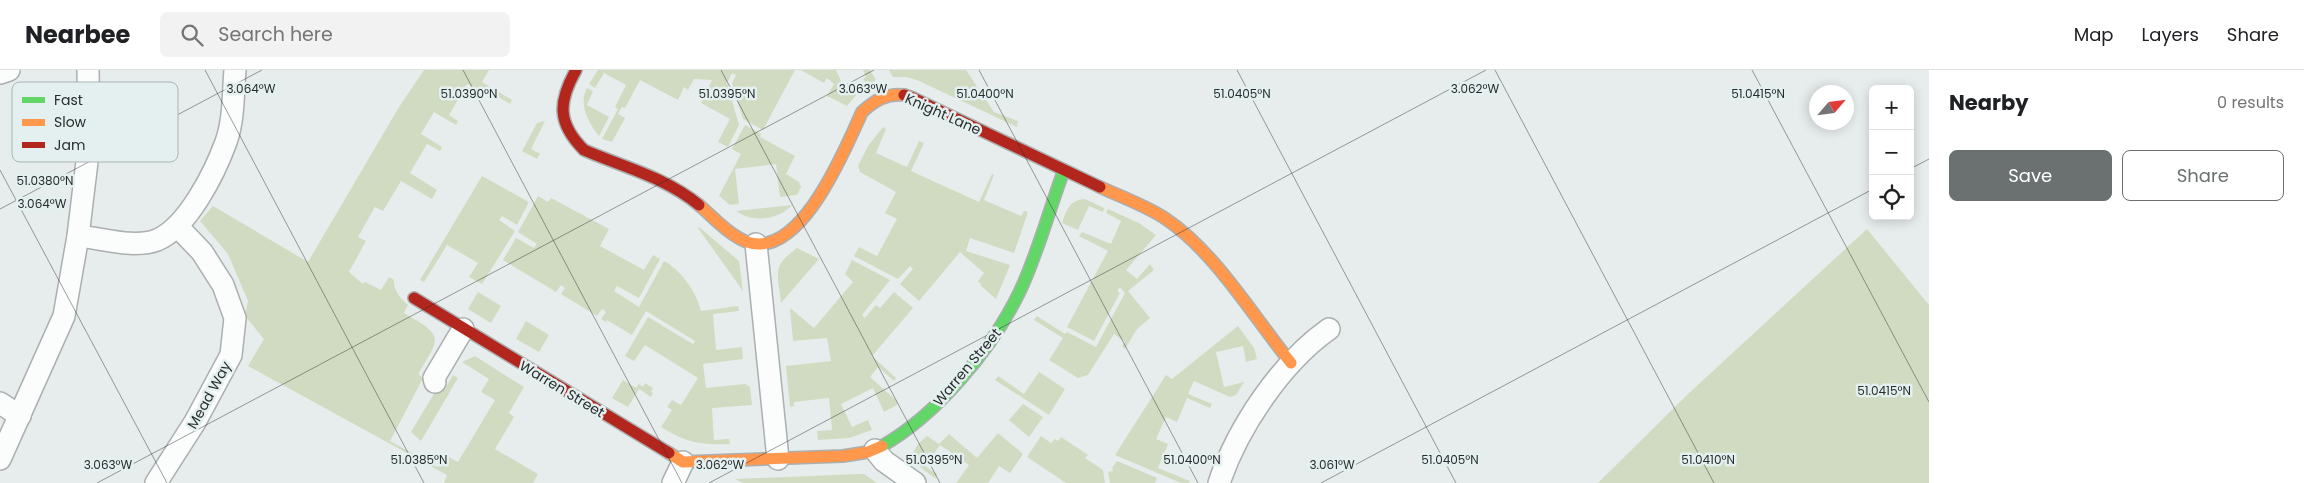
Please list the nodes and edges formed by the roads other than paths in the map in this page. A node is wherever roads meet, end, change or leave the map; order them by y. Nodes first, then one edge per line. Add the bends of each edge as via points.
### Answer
1 (10, 70) edge
2 (236, 70) edge
3 (576, 70) edge
4 (0, 72) edge
5 (88, 162) edge
6 (1064, 170) junction
7 (178, 227) junction
8 (78, 236) junction
9 (756, 244) junction
10 (414, 298) dead end
11 (1329, 328) dead end
12 (463, 329) junction
13 (1291, 363) junction
14 (435, 382) dead end
15 (0, 404) edge
16 (20, 416) junction
17 (875, 450) junction
18 (0, 459) edge
19 (778, 459) junction
20 (683, 462) junction
21 (156, 483) edge
22 (672, 483) edge
23 (915, 483) edge
24 (1219, 483) edge

1 - 4 street
2 - 7 street via 227,141 204,188
3 - 9 street via 567,85 562,108 567,131 576,143 596,156 641,171 672,186 695,200 739,237
5 - 8 street
6 - 9 street, Knight Lane via 913,98 883,96 862,112 817,200 803,220 775,240
6 - 13 street, Knight Lane via 1154,212 1174,225 1210,262
6 - 17 street, Warren Street via 1021,291 996,334 937,404
7 - 8 street via 156,240 136,243
7 - 21 street, Mead Way via 202,252 218,277 235,318 231,355 195,422
8 - 16 street via 64,316
9 - 19 street
10 - 12 street, Warren Street
11 - 13 street
12 - 14 street via 434,378
12 - 20 street, Warren Street
13 - 24 street via 1251,416
15 - 16 street
16 - 18 street
17 - 19 street, Warren Street via 843,456
17 - 23 street via 884,461
19 - 20 street, Warren Street
20 - 22 street

